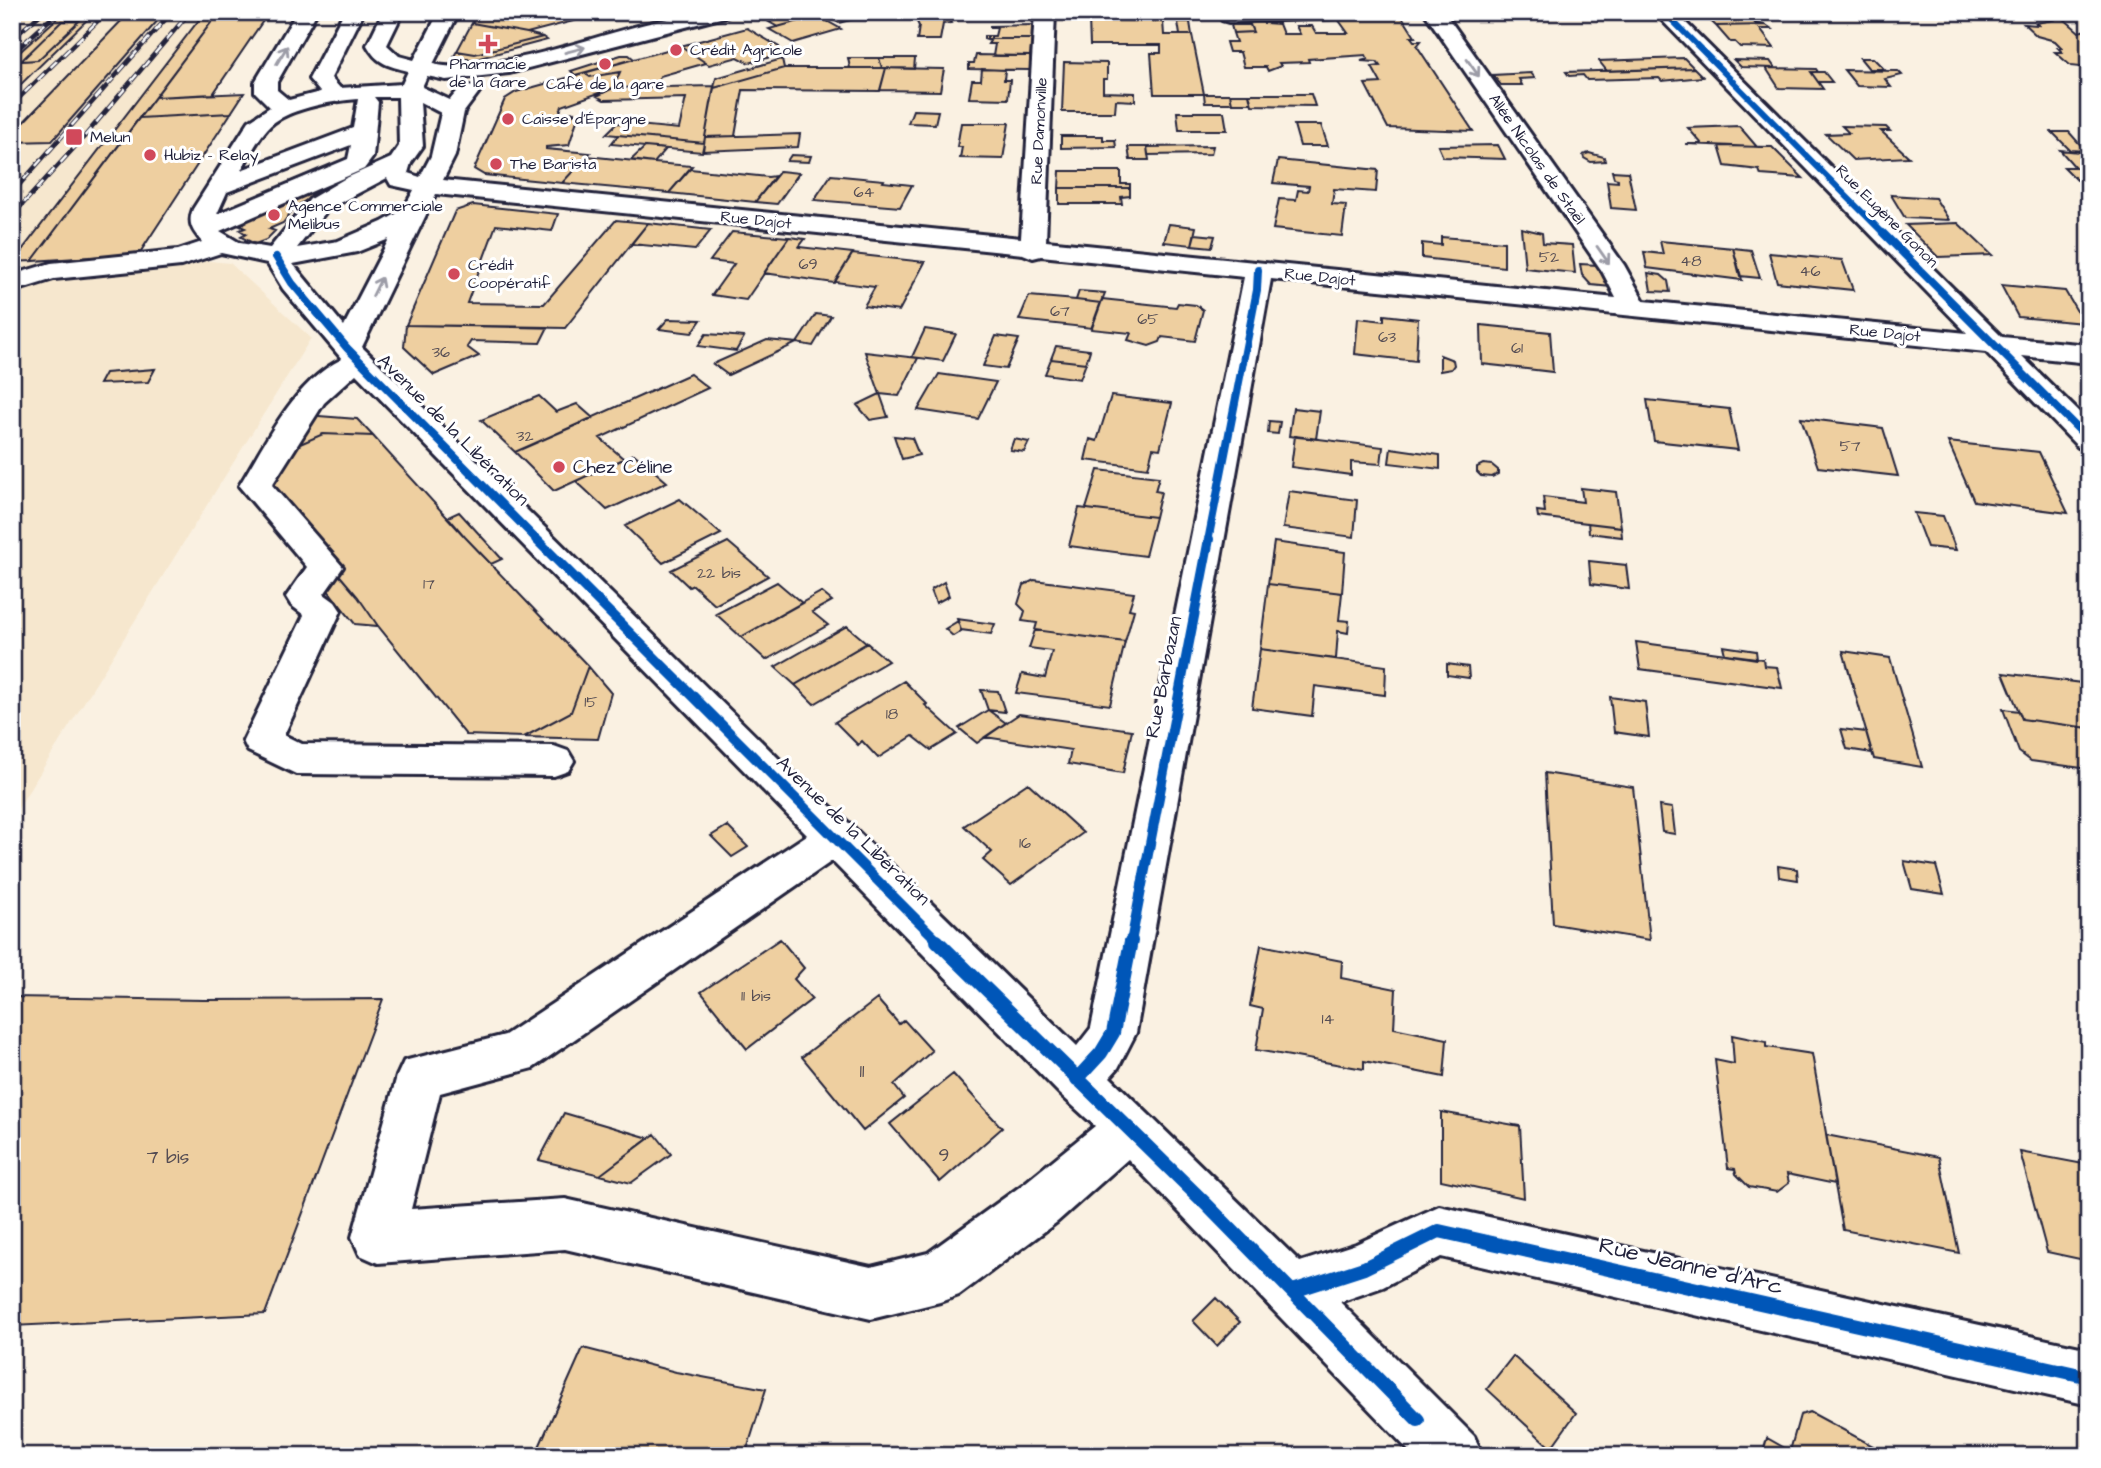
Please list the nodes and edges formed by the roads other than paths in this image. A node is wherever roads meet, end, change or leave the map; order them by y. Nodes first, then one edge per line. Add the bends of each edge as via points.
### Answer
1 (307, 12) edge
2 (354, 12) edge
3 (393, 12) edge
4 (449, 12) edge
5 (721, 12) edge
6 (1045, 12) edge
7 (1228, 12) edge
8 (1333, 12) edge
9 (1434, 12) edge
10 (1664, 12) edge
11 (509, 67) junction
12 (420, 69) junction
13 (409, 91) junction
14 (334, 95) junction
15 (286, 108) junction
16 (453, 111) junction
17 (364, 124) junction
18 (246, 144) junction
19 (400, 163) junction
20 (233, 165) junction
21 (427, 186) junction
22 (218, 187) junction
23 (411, 216) junction
24 (210, 227) junction
25 (1032, 250) junction
26 (276, 257) junction
27 (1258, 270) junction
28 (12, 284) edge
29 (1635, 309) junction
30 (1992, 343) junction
31 (353, 354) junction
32 (2089, 355) edge
33 (2089, 440) edge
34 (554, 761) dead end
35 (836, 837) junction
36 (1077, 1079) junction
37 (1130, 1127) junction
38 (1293, 1291) junction
39 (2089, 1377) edge
40 (1454, 1456) edge

15 -> 1 street via 266,92 266,82
2 - 14 street via 320,79
3 - 12 street via 379,50 386,58
4 - 12 street
11 -> 5 street
6 - 25 street, Rue Damonville
7 - 8 street via 1229,16
9 -> 29 street, Allée Nicolas de Staël via 1615,271
10 - 30 street, Rue Eugène Gonon
11 - 12 street via 466,73
11 - 16 street via 468,92
12 - 13 street
13 - 14 street
13 - 16 street
13 - 17 street
13 - 19 street via 411,146
14 - 15 street
15 - 18 street via 260,122
16 - 21 street via 443,156
17 - 18 street
17 - 20 street
17 - 22 street
17 - 24 street via 361,157 356,164
18 - 20 street
19 - 21 street, Rue Dajot via 396,173 400,180
19 - 26 street via 319,204
20 - 22 street
21 - 23 street
21 - 25 street, Rue Dajot
22 - 24 street
23 - 26 street via 333,249
31 -> 23 street
24 - 26 street via 240,251
24 - 28 street via 181,258 51,271
25 - 27 street, Rue Dajot
26 - 31 street, Avenue de la Libération via 292,283
27 - 29 street, Rue Dajot
27 - 36 street, Rue Barbazan via 1113,1032
29 - 30 street, Rue Dajot
30 - 32 street, Rue Dajot
30 - 33 street, Rue Eugène Gonon
31 - 34 street via 301,412 255,486 326,567 303,597 323,611 261,741 296,759
31 - 35 street, Avenue de la Libération
35 - 36 street, Avenue de la Libération
35 - 37 street via 516,1054 421,1076 379,1237 565,1224 871,1293 940,1276 1039,1204
36 - 37 street, Avenue de la Libération
37 - 38 street, Avenue de la Libération
38 - 39 street, Rue Jeanne d'Arc via 1364,1268 1439,1231
38 - 40 street, Avenue de la Libération

